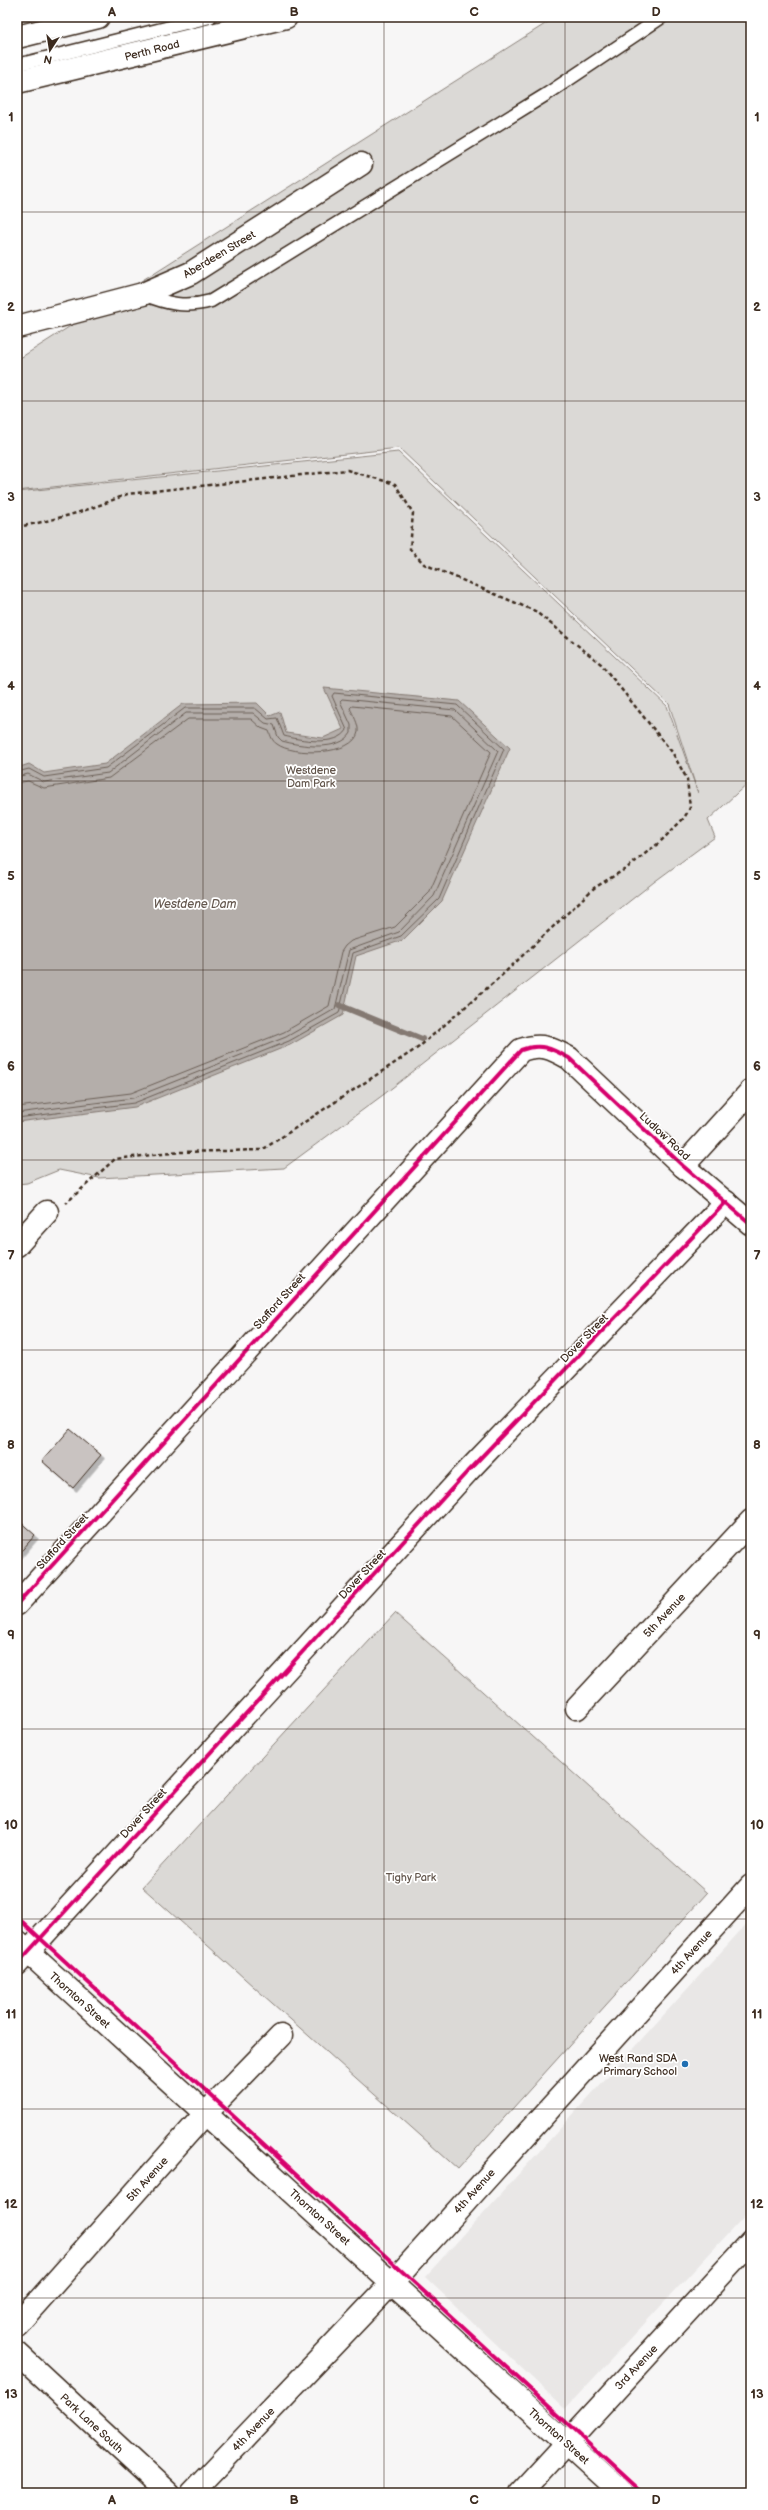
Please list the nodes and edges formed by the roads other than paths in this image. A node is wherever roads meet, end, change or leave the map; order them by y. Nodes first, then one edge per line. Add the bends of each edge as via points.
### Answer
1 (98, 17) edge
2 (210, 17) edge
3 (286, 17) edge
4 (662, 17) edge
5 (17, 37) edge
6 (17, 66) edge
7 (17, 82) edge
8 (361, 164) dead end
9 (143, 294) junction
10 (17, 327) edge
11 (569, 1058) joint
12 (751, 1091) edge
13 (683, 1166) junction
14 (726, 1202) junction
15 (47, 1212) road end
16 (751, 1224) edge
17 (17, 1245) edge
18 (751, 1521) edge
19 (17, 1604) edge
20 (577, 1708) dead end
21 (751, 1886) edge
22 (21, 1953) edge
23 (280, 2036) dead end
24 (205, 2114) junction
25 (751, 2242) edge
26 (392, 2283) junction
27 (17, 2325) edge
28 (17, 2353) edge
29 (567, 2443) junction
30 (168, 2493) edge
31 (192, 2493) edge
32 (521, 2493) edge
33 (622, 2493) edge

1 - 5 street
2 - 6 lane
3 - 7 street, Perth Road
4 - 9 lane via 547,94 211,301 183,306
8 - 9 street, Aberdeen Street via 213,260
9 - 10 street, Aberdeen Street
11 - 13 street, Ludlow Road
11 - 19 street, Stafford Street via 549,1046 534,1045 521,1050
12 - 13 street
13 - 14 street, Ludlow Road
14 - 16 street, Ludlow Road
14 - 22 street, Dover Street via 467,1472
15 - 17 street
18 - 20 street, 5th Avenue
21 - 26 street, 4th Avenue
22 - 24 street, Thornton Street
23 - 24 street, 5th Avenue
24 - 26 street, Thornton Street
24 - 27 street, 5th Avenue
25 - 29 street, 3rd Avenue
26 - 29 street, Thornton Street
26 - 31 street, 4th Avenue
28 - 30 street, Park Lane South
29 - 32 street, 3rd Avenue
29 - 33 street, Thornton Street

